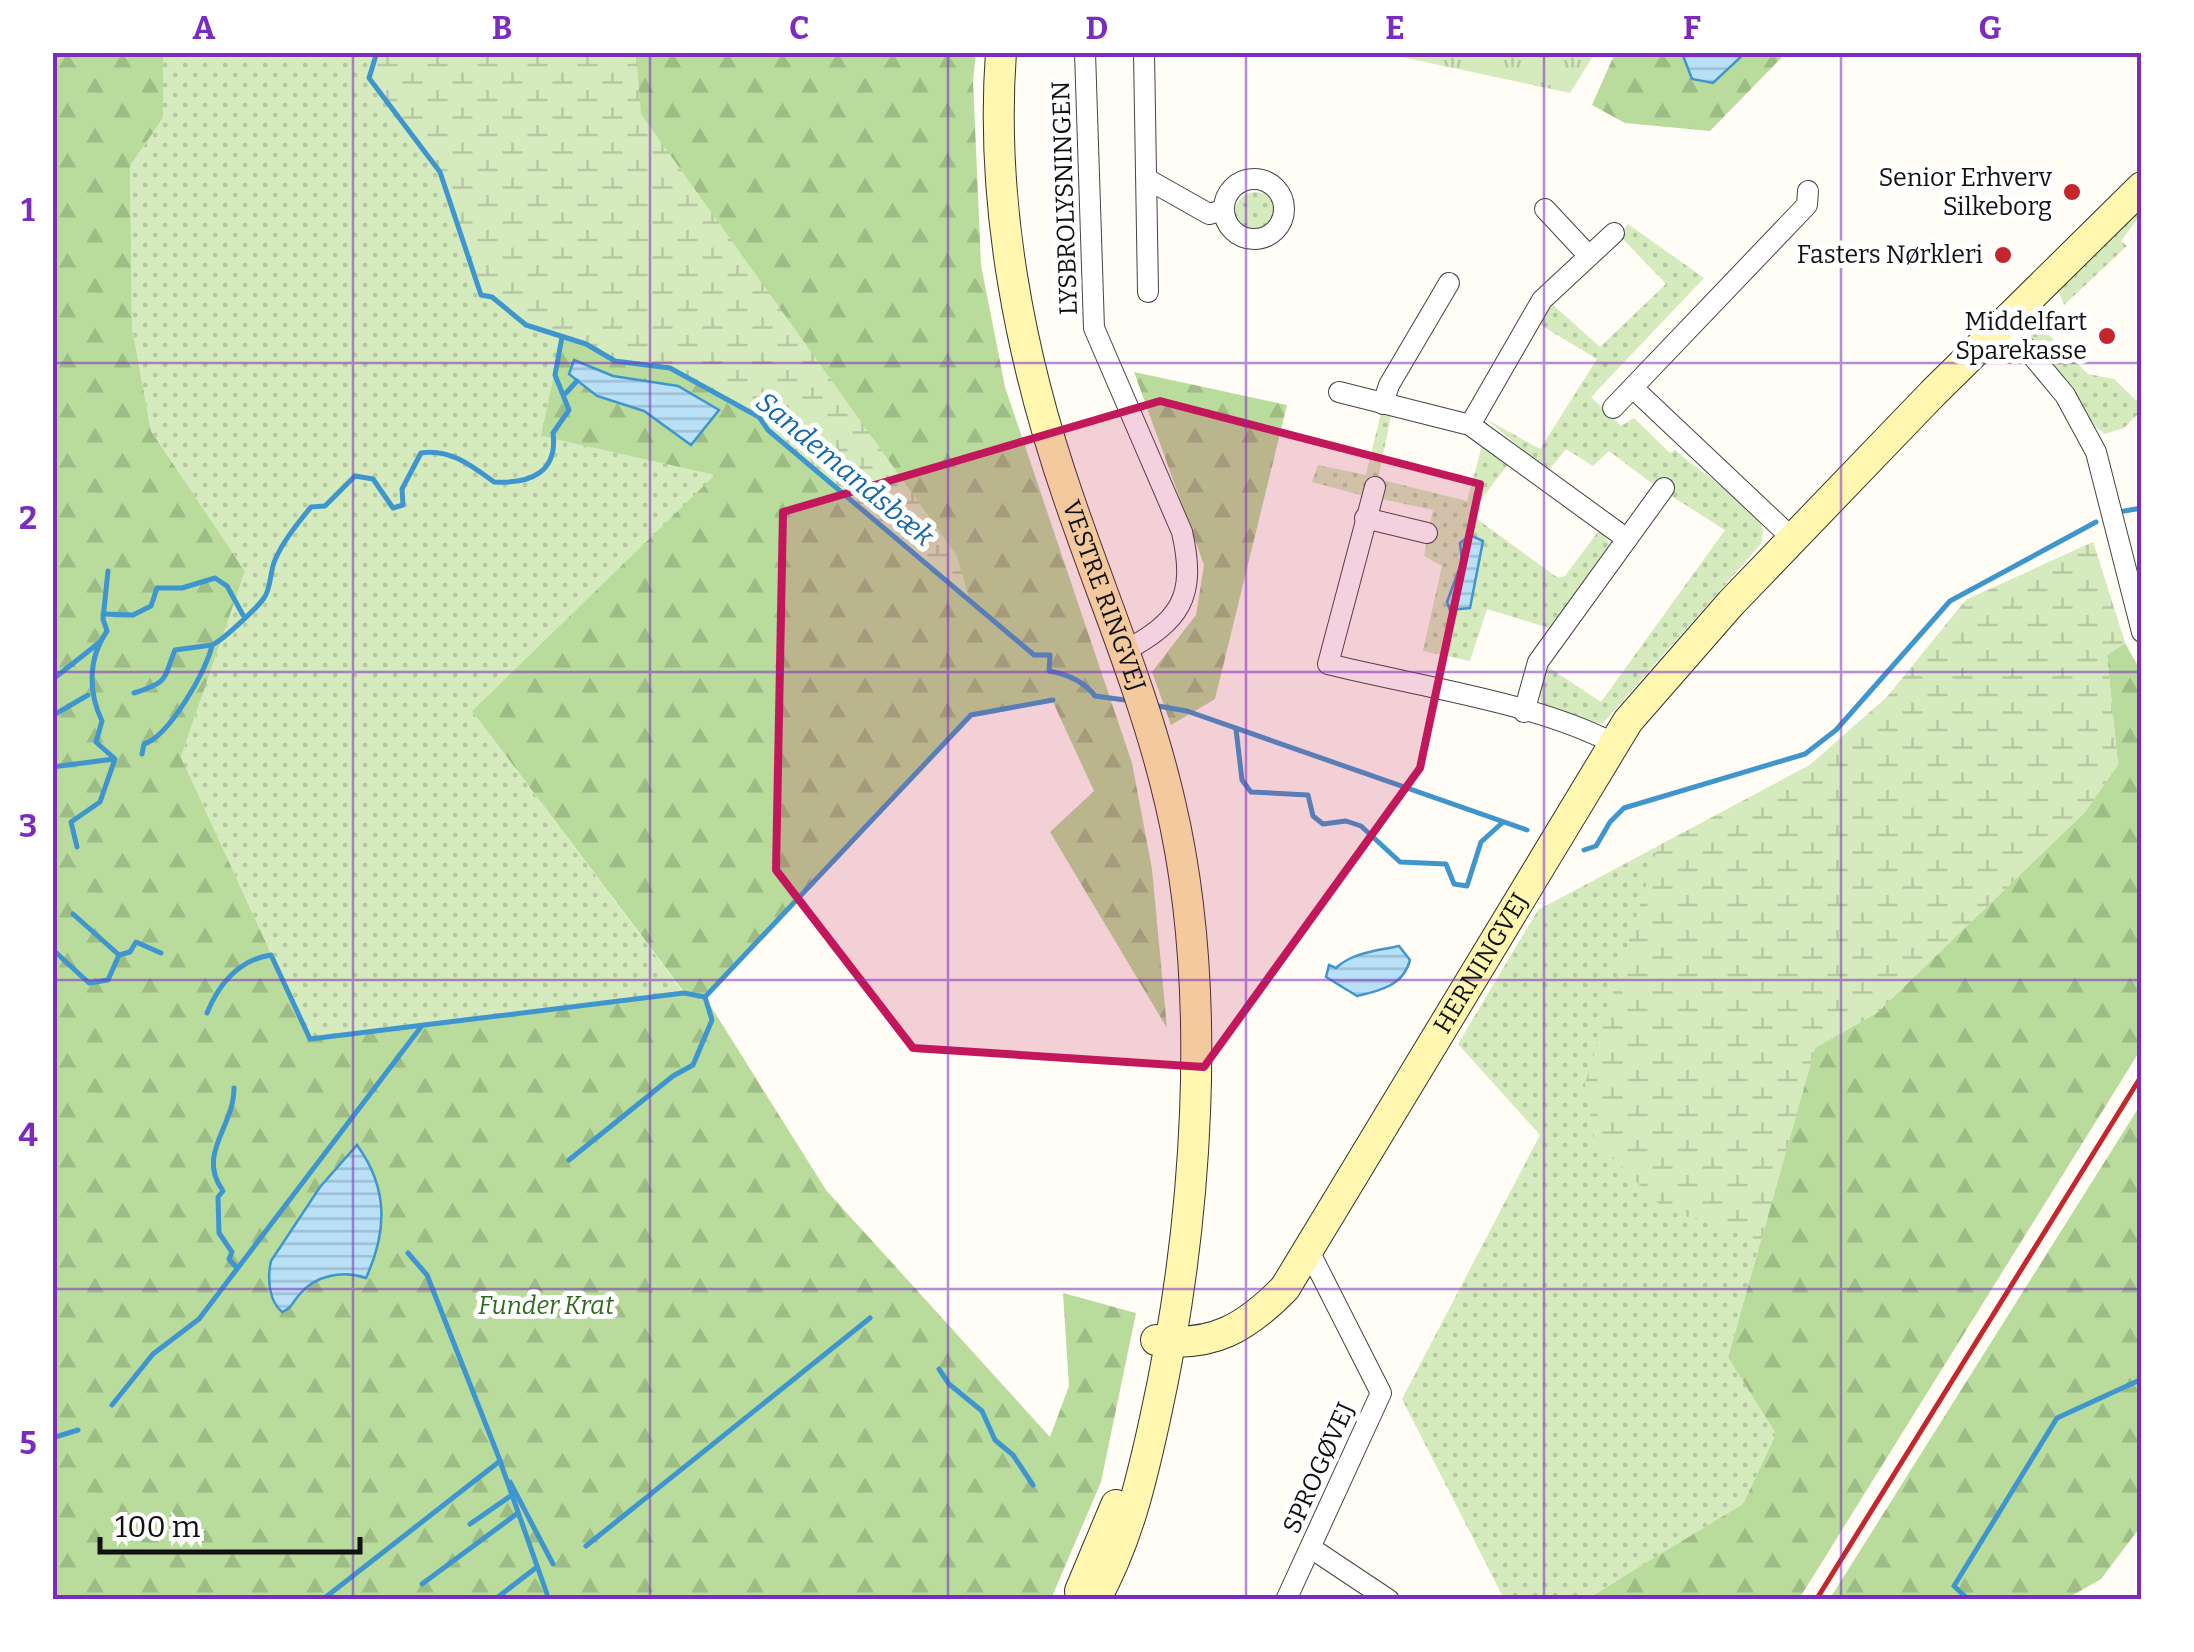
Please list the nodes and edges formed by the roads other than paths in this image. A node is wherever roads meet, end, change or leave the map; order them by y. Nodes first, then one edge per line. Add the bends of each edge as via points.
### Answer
1 (1001, 52) edge
2 (1085, 52) edge
3 (1144, 52) edge
4 (1148, 180) junction
5 (2142, 187) edge
6 (1808, 191) dead end
7 (1545, 209) dead end
8 (1224, 210) dead end
9 (1614, 233) dead end
10 (1590, 256) junction
11 (1449, 283) dead end
12 (1148, 292) dead end
13 (2004, 322) junction
14 (1633, 388) junction
15 (1338, 392) dead end
16 (1384, 404) junction
17 (1613, 408) dead end
18 (1470, 425) junction
19 (1375, 487) dead end
20 (1664, 488) dead end
21 (1365, 518) junction
22 (1427, 534) dead end
23 (1627, 538) junction
24 (1793, 539) junction
25 (2142, 632) edge
26 (1123, 652) junction
27 (1524, 712) junction
28 (1613, 743) junction
29 (1309, 1251) junction
30 (1164, 1341) junction
31 (1311, 1548) junction
32 (1076, 1600) edge
33 (1095, 1600) edge
34 (1286, 1600) edge
35 (1389, 1600) edge

1 - 26 main road, VESTRE RINGVEJ via 1004,218 1037,394
2 - 26 street, LYSBROLYSNINGEN via 1094,328 1188,560 1188,588 1177,613
3 - 4 street
4 - 8 street via 1209,214
4 - 12 street
5 - 13 main road, HERNINGVEJ
6 - 14 street via 1807,205
7 - 10 street
9 - 10 street
10 - 18 street via 1542,300
11 - 16 street
13 - 24 main road, HERNINGVEJ
13 - 25 street via 2065,395 2096,452
14 - 17 street
14 - 24 street
15 - 16 street
16 - 18 street
18 - 23 street
19 - 21 street
20 - 23 street
21 - 22 street
21 - 27 street via 1328,664
23 - 27 street via 1538,662
24 - 28 main road, HERNINGVEJ
26 - 30 main road, VESTRE RINGVEJ via 1170,802 1187,904 1195,1047 1191,1140
27 - 28 street
28 - 29 main road, HERNINGVEJ
29 - 30 main road, HERNINGVEJ via 1285,1288 1245,1324 1193,1344
29 - 31 street, SPROGØVEJ via 1381,1393
30 - 32 main road via 1115,1511
30 - 33 main road via 1132,1516
31 - 34 street, SPROGØVEJ
31 - 35 street

